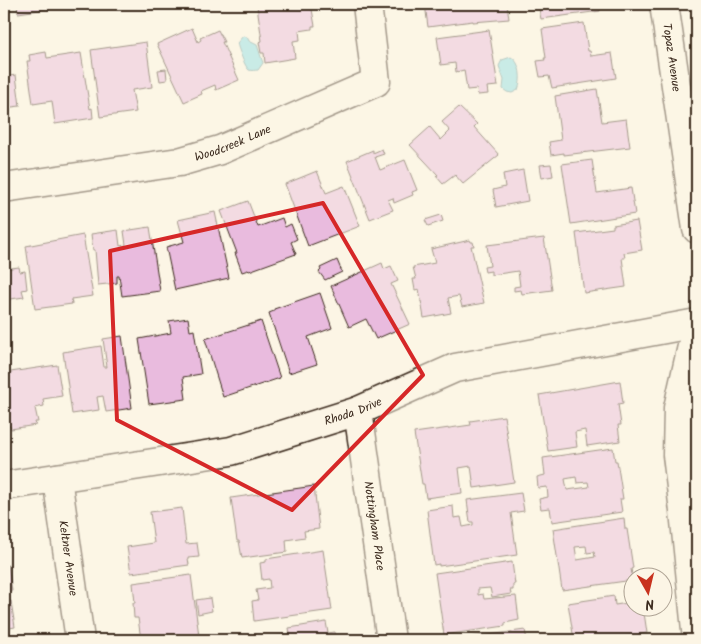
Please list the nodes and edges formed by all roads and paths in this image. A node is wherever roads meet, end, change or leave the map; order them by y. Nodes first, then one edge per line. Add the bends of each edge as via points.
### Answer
1 (367, 4) edge
2 (664, 4) edge
3 (4, 188) edge
4 (697, 229) edge
5 (697, 324) edge
6 (358, 411) junction
7 (57, 478) junction
8 (4, 486) edge
9 (80, 640) edge
10 (391, 640) edge
11 (697, 640) edge

1 - 3 street, Woodcreek Lane via 376,82 220,150 179,162
2 - 4 street, Topaz Avenue
5 - 6 street, Rhoda Drive via 455,368
5 - 11 street via 678,408 677,455
6 - 7 street, Rhoda Drive via 231,451
6 - 10 street, Nottingham Place
7 - 8 street, Rhoda Drive
7 - 9 street, Keltner Avenue

